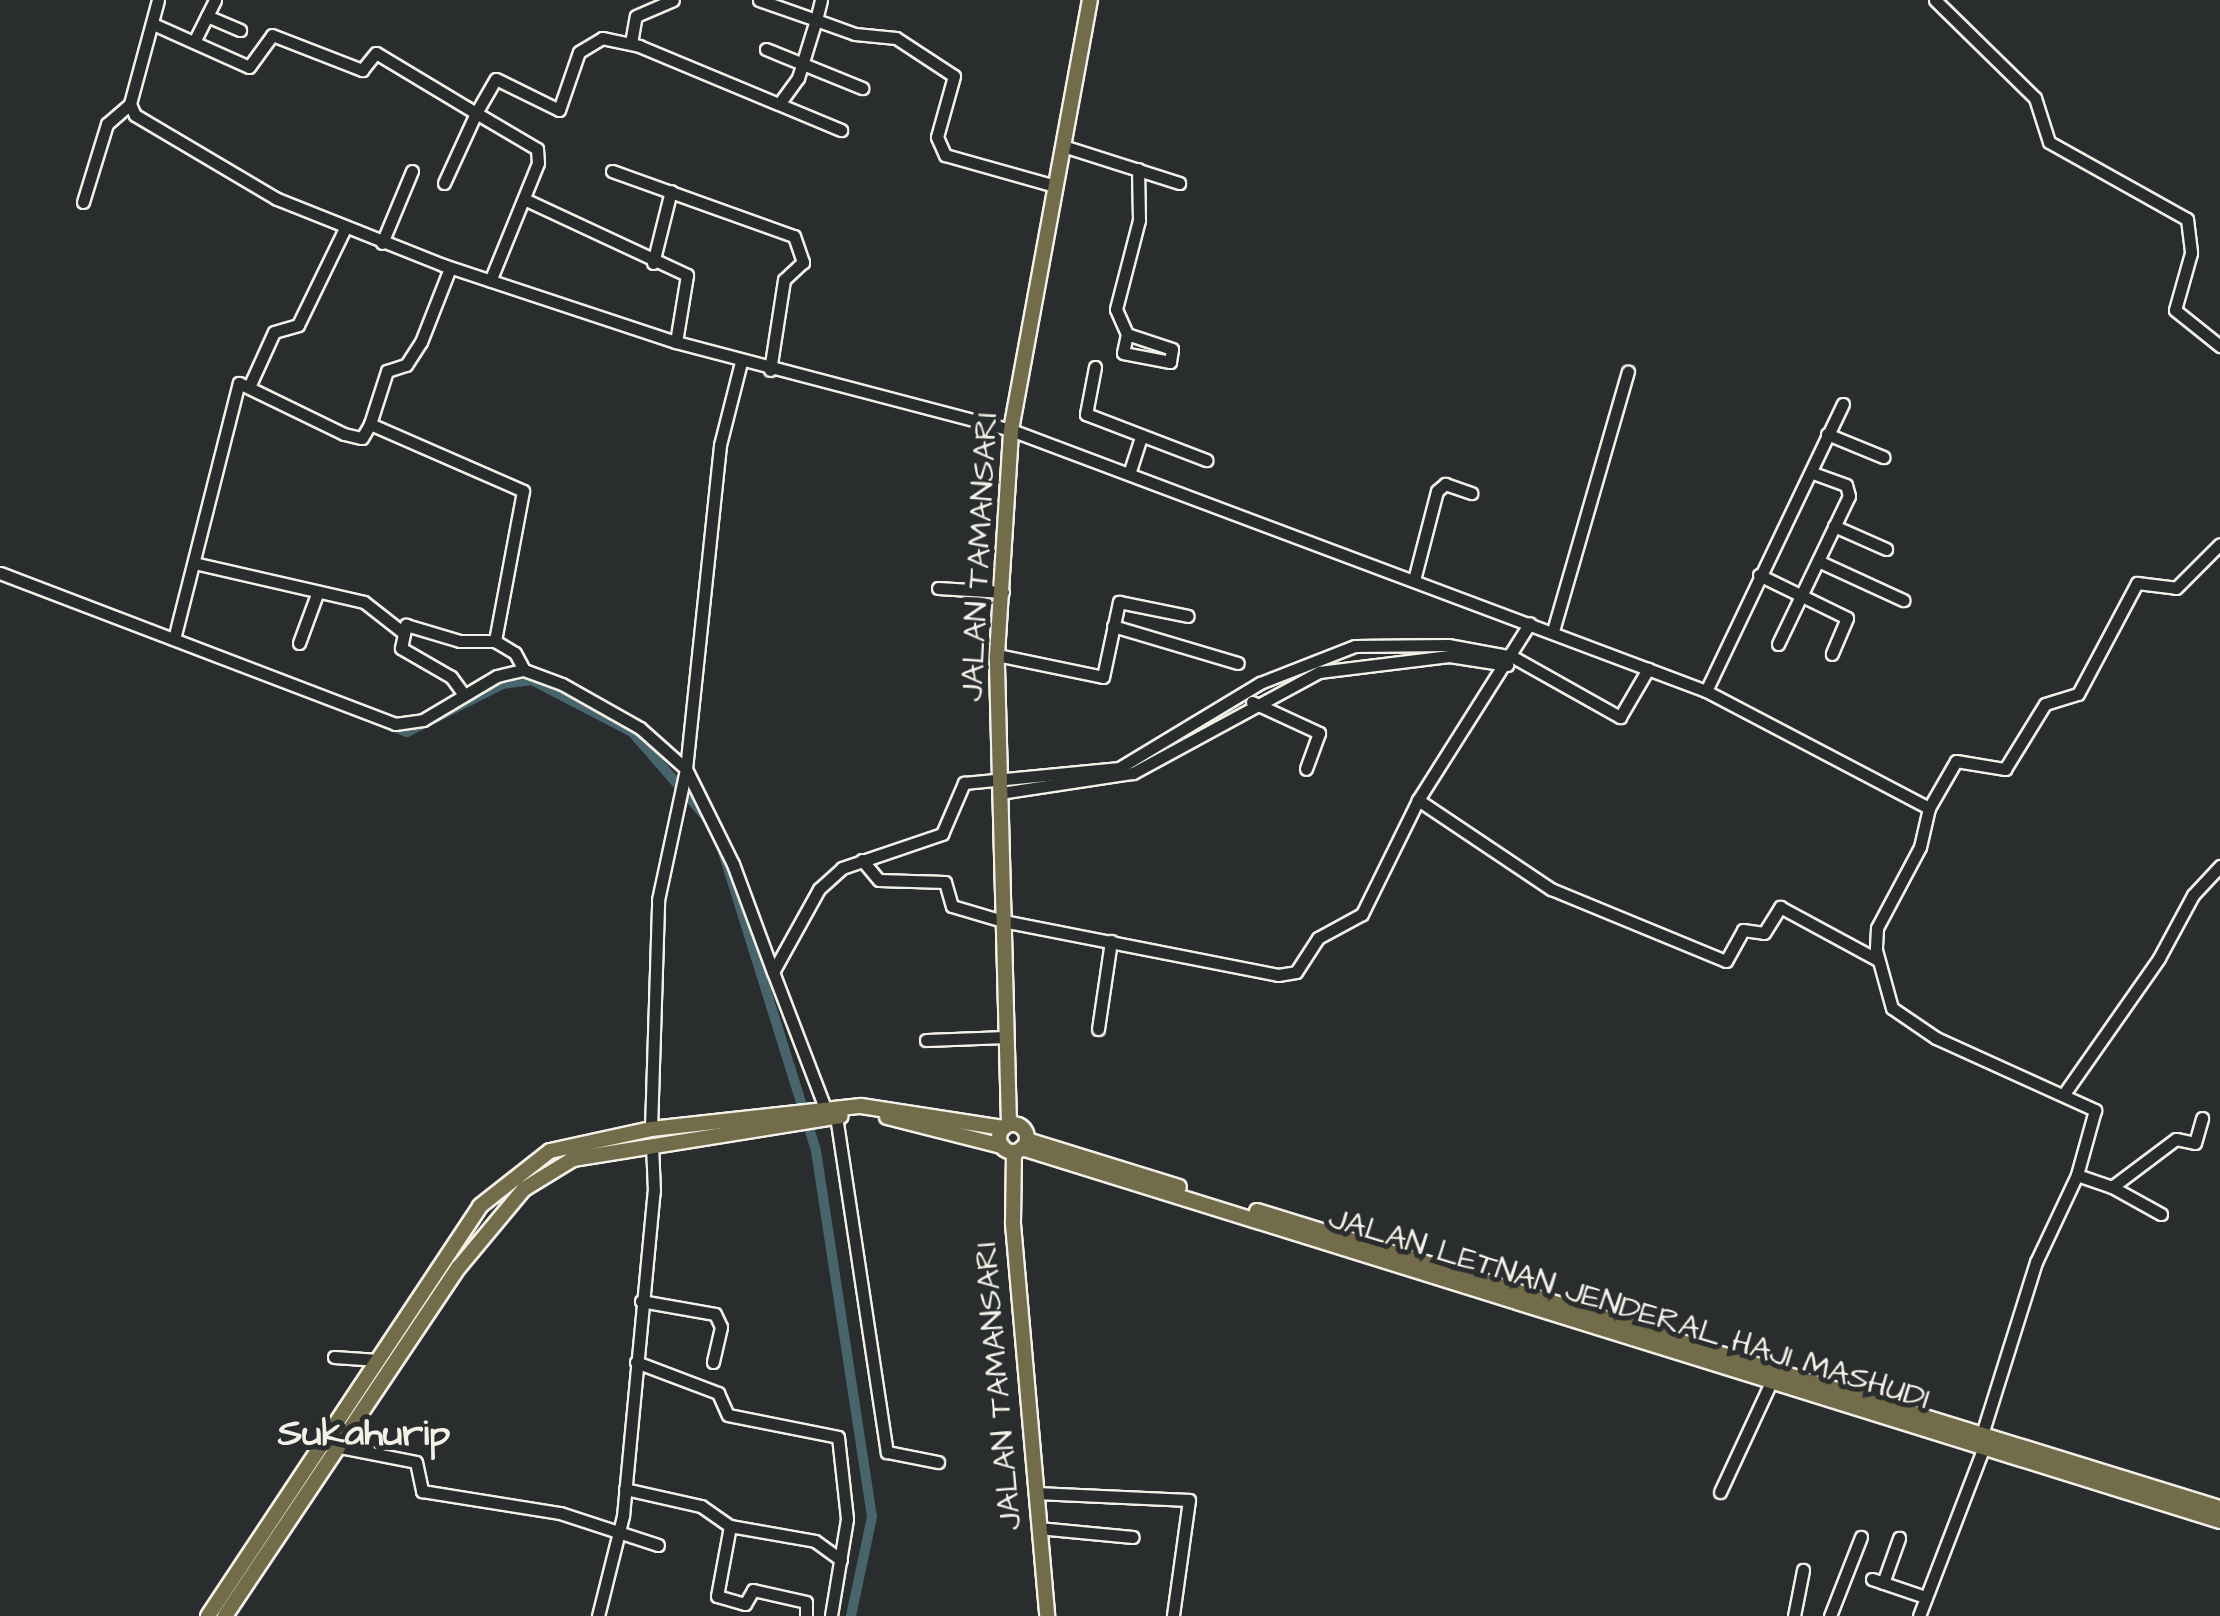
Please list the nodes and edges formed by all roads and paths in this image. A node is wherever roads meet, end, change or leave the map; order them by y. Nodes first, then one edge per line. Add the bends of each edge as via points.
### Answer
1 (158, 0) edge
2 (215, 0) edge
3 (673, 0) edge
4 (759, 0) edge
5 (821, 0) edge
6 (1090, 0) edge
7 (1934, 0) edge
8 (207, 16) junction
9 (816, 20) junction
10 (153, 24) junction
11 (240, 30) dead end
12 (194, 42) junction
13 (631, 43) junction
14 (766, 49) dead end
15 (804, 64) junction
16 (862, 88) dead end
17 (130, 104) junction
18 (780, 104) junction
19 (476, 112) junction
20 (841, 130) dead end
21 (1062, 146) junction
22 (1138, 169) junction
23 (412, 171) dead end
24 (612, 171) dead end
25 (444, 182) dead end
26 (1179, 182) dead end
27 (1055, 186) junction
28 (671, 191) junction
29 (524, 200) junction
30 (82, 202) dead end
31 (346, 228) junction
32 (382, 243) junction
33 (653, 263) junction
34 (450, 268) junction
35 (490, 281) junction
36 (1127, 334) dead end
37 (676, 342) junction
38 (2220, 346) edge
39 (740, 362) junction
40 (1096, 367) dead end
41 (770, 370) junction
42 (1628, 372) dead end
43 (249, 387) junction
44 (1842, 404) dead end
45 (370, 424) junction
46 (1011, 430) junction
47 (1828, 434) junction
48 (1142, 438) junction
49 (1883, 457) dead end
50 (1206, 460) dead end
51 (1811, 472) junction
52 (1129, 474) junction
53 (1471, 494) dead end
54 (1834, 526) junction
55 (2220, 544) edge
56 (1886, 549) dead end
57 (1818, 560) junction
58 (194, 564) junction
59 (0, 573) edge
60 (1759, 575) junction
61 (1414, 580) junction
62 (938, 588) dead end
63 (1003, 592) junction
64 (318, 594) junction
65 (1801, 597) junction
66 (1904, 600) dead end
67 (1188, 616) dead end
68 (1530, 623) junction
69 (1113, 626) junction
70 (401, 631) junction
71 (1553, 631) junction
72 (174, 640) junction
73 (495, 641) junction
74 (299, 643) dead end
75 (1778, 644) dead end
76 (997, 654) junction
77 (1832, 654) dead end
78 (1510, 661) junction
79 (1238, 663) dead end
80 (1648, 668) junction
81 (524, 670) junction
82 (1252, 689) junction
83 (1706, 691) junction
84 (462, 692) junction
85 (1252, 706) junction
86 (1306, 769) dead end
87 (685, 773) junction
88 (1000, 788) junction
89 (1418, 800) junction
90 (1930, 808) junction
91 (862, 860) junction
92 (2220, 866) edge
93 (1003, 922) junction
94 (1111, 941) junction
95 (1878, 960) junction
96 (772, 972) junction
97 (1098, 1029) dead end
98 (1006, 1036) junction
99 (926, 1040) dead end
100 (2066, 1091) junction
101 (827, 1112) junction
102 (2202, 1118) dead end
103 (764, 1122) junction
104 (1006, 1126) junction
105 (651, 1128) junction
106 (652, 1145) junction
107 (1016, 1147) junction
108 (550, 1151) junction
109 (560, 1165) junction
110 (2077, 1175) junction
111 (2112, 1187) junction
112 (2161, 1214) dead end
113 (434, 1291) junction
114 (641, 1300) junction
115 (1545, 1304) junction
116 (334, 1357) dead end
117 (378, 1360) junction
118 (636, 1362) junction
119 (713, 1362) dead end
120 (1772, 1382) junction
121 (1881, 1410) junction
122 (1982, 1442) junction
123 (340, 1447) junction
124 (323, 1457) junction
125 (938, 1462) dead end
126 (2088, 1474) junction
127 (625, 1490) junction
128 (1720, 1492) dead end
129 (1036, 1493) junction
130 (2220, 1508) edge
131 (2220, 1521) edge
132 (730, 1526) junction
133 (1038, 1528) junction
134 (618, 1535) junction
135 (1133, 1536) dead end
136 (1861, 1537) dead end
137 (1899, 1538) dead end
138 (658, 1545) dead end
139 (841, 1560) junction
140 (1803, 1570) dead end
141 (1925, 1597) junction
142 (208, 1616) edge
143 (225, 1616) edge
144 (598, 1616) edge
145 (806, 1616) edge
146 (831, 1616) edge
147 (1047, 1616) edge
148 (1173, 1616) edge
149 (1794, 1616) edge
150 (1830, 1616) edge
151 (1918, 1616) edge

1 - 10 street
2 - 8 street
3 - 13 street via 636,16
4 - 9 street
5 - 9 street
6 - 21 main road, JALAN TAMANSARI
7 - 38 street via 2035,98 2048,142 2187,219 2191,253 2175,310
8 - 11 street
8 - 12 street
9 - 15 street
9 - 27 street via 896,38 951,72 955,82 938,137 945,155
10 - 12 street
10 - 17 street
12 - 19 street via 249,67 272,35 362,70 376,53
13 - 18 street
13 - 19 street via 602,38 579,52 556,111 496,80
14 - 15 street
15 - 16 street
15 - 18 street
17 - 30 street via 107,124
17 - 31 street via 152,130
18 - 20 street
19 - 25 street
19 - 29 street via 537,149
21 - 22 street
21 - 27 main road, JALAN TAMANSARI
22 - 26 street
22 - 36 street via 1138,220 1116,309
23 - 32 street
24 - 28 street
27 - 46 main road, JALAN TAMANSARI
28 - 33 street
28 - 41 street via 791,232 799,243 804,262 784,280
29 - 33 street via 592,226
29 - 35 street
31 - 32 street
31 - 43 street via 298,325 274,332
32 - 34 street
33 - 37 street via 689,277
34 - 35 street
34 - 45 street via 421,342 406,365 387,371
35 - 37 street
37 - 39 street
39 - 41 street
39 - 87 street via 720,445
40 - 48 street via 1086,414
41 - 46 street
42 - 71 street
43 - 45 street via 344,434 362,438
43 - 58 street via 239,383 232,395
44 - 47 street
45 - 73 street via 523,491
46 - 52 street
46 - 63 main road, JALAN TAMANSARI
47 - 49 street
47 - 51 street
48 - 50 street
48 - 52 street
51 - 54 street via 1850,490
51 - 60 street
52 - 61 street
53 - 61 street via 1445,484 1437,491
54 - 56 street
54 - 57 street
55 - 90 street via 2176,588 2136,583 2078,694 2045,704 2005,769 1950,766
57 - 65 street
57 - 66 street
58 - 64 street
58 - 72 street
59 - 72 street
60 - 65 street
60 - 83 street
61 - 68 street
62 - 63 street
63 - 76 main road, JALAN TAMANSARI
64 - 70 street via 364,602
64 - 74 street
65 - 75 street
65 - 77 street via 1849,620
67 - 69 street via 1126,599
68 - 71 street
68 - 78 street
69 - 76 street via 1103,677
69 - 79 street
70 - 73 street via 410,623 460,641
70 - 84 street via 406,652 445,673
71 - 80 street
72 - 84 street via 396,724 422,720
73 - 81 street
76 - 88 main road, JALAN TAMANSARI
78 - 80 street via 1623,718
78 - 82 street via 1448,645 1355,646 1305,661
78 - 85 street via 1448,656 1338,667
78 - 89 street
80 - 83 street
81 - 84 street
81 - 87 street via 640,728
82 - 85 street
82 - 88 street via 1119,768
83 - 90 street
85 - 86 street via 1320,733
85 - 88 street via 1133,774
87 - 96 street via 733,864
87 - 105 street via 658,900
88 - 91 street via 964,784 942,834
88 - 93 main road, JALAN TAMANSARI
89 - 94 street via 1362,914 1318,938 1296,972 1278,975
89 - 95 street via 1551,888 1726,961 1743,930 1764,933 1780,907
90 - 95 street via 1924,837 1877,928
91 - 93 street via 879,880 945,882 952,906
91 - 96 street via 842,868 812,896
92 - 100 street via 2193,895 2159,958
93 - 94 street
93 - 98 main road, JALAN TAMANSARI
94 - 97 street
95 - 100 street via 1892,1008 1903,1021
96 - 101 street
98 - 99 street
98 - 104 main road, JALAN TAMANSARI
100 - 110 street via 2095,1110
101 - 103 main road, JALAN LETNAN JENDERAL HAJI MASHUDI
101 - 104 main road, JALAN LETNAN JENDERAL HAJI MASHUDI via 885,1108
101 - 107 main road, JALAN LETNAN JENDERAL HAJI MASHUDI via 880,1115
101 - 125 street via 887,1452
102 - 111 street via 2195,1143 2176,1140
103 - 105 main road, JALAN LETNAN JENDERAL HAJI MASHUDI
103 - 106 main road, JALAN LETNAN JENDERAL HAJI MASHUDI
104 - 107 main road, JALAN TAMANSARI
104 - 107 main road via 1024,1129
105 - 108 main road, JALAN LETNAN JENDERAL HAJI MASHUDI
106 - 109 main road, JALAN LETNAN JENDERAL HAJI MASHUDI
106 - 114 street via 654,1191
107 - 115 main road, JALAN LETNAN JENDERAL HAJI MASHUDI
107 - 129 main road, JALAN TAMANSARI via 1013,1224
108 - 109 main road
108 - 113 main road, JALAN LETNAN JENDERAL HAJI MASHUDI via 480,1206
109 - 113 main road, JALAN LETNAN JENDERAL HAJI MASHUDI via 492,1222
110 - 111 street
110 - 122 street via 2036,1262
111 - 112 street
113 - 117 main road, JALAN LETNAN JENDERAL HAJI MASHUDI
113 - 123 main road, JALAN LETNAN JENDERAL HAJI MASHUDI
114 - 118 street
114 - 119 street via 715,1314 721,1326
115 - 120 main road, JALAN LETNAN JENDERAL HAJI MASHUDI
115 - 121 main road, JALAN LETNAN JENDERAL HAJI MASHUDI
116 - 117 street
117 - 124 main road, JALAN LETNAN JENDERAL HAJI MASHUDI
118 - 127 street
118 - 139 street via 718,1393 728,1415 838,1437 847,1510
120 - 121 main road, JALAN LETNAN JENDERAL HAJI MASHUDI
120 - 128 street
121 - 122 main road, JALAN LETNAN JENDERAL HAJI MASHUDI
122 - 126 main road, JALAN LETNAN JENDERAL HAJI MASHUDI
122 - 141 street
123 - 124 main road, JALAN LETNAN JENDERAL HAJI MASHUDI
123 - 134 street via 416,1462 422,1491 560,1513
124 - 142 main road, JALAN LETNAN JENDERAL HAJI MASHUDI
124 - 143 main road, JALAN LETNAN JENDERAL HAJI MASHUDI
126 - 130 main road, JALAN LETNAN JENDERAL HAJI MASHUDI
126 - 131 main road, JALAN LETNAN JENDERAL HAJI MASHUDI
127 - 132 street via 701,1506
127 - 134 street
129 - 133 main road, JALAN TAMANSARI
129 - 148 street via 1189,1500
132 - 139 street via 815,1541
132 - 145 street via 716,1596 745,1604 753,1590 806,1602
133 - 135 street
133 - 147 main road, JALAN TAMANSARI
134 - 138 street
134 - 144 street
136 - 150 street
137 - 141 street via 1878,1581
139 - 146 street
140 - 149 street
141 - 151 street

